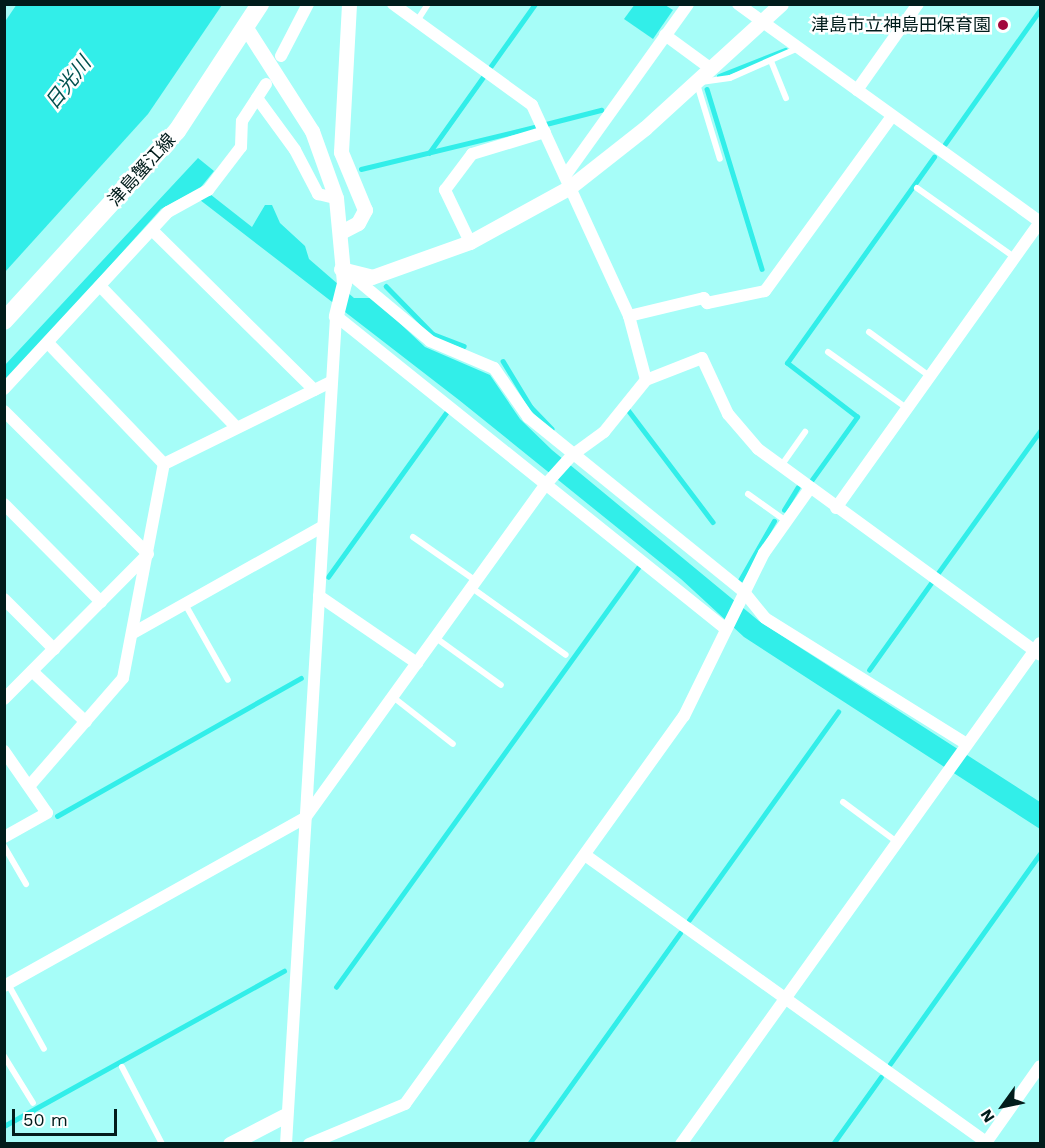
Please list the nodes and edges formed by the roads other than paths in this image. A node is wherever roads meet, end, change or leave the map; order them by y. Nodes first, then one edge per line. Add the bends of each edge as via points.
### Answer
1 (260, 4) edge
2 (308, 4) edge
3 (349, 4) edge
4 (393, 4) edge
5 (428, 4) edge
6 (688, 4) edge
7 (738, 4) edge
8 (781, 4) edge
9 (918, 4) edge
10 (417, 21) junction
11 (763, 23) junction
12 (248, 31) junction
13 (665, 35) junction
14 (799, 48) junction
15 (281, 56) dead end
16 (771, 61) junction
17 (710, 68) junction
18 (697, 83) junction
19 (266, 84) dead end
20 (857, 90) junction
21 (257, 98) junction
22 (786, 98) dead end
23 (892, 116) junction
24 (545, 132) junction
25 (720, 159) dead end
26 (568, 181) junction
27 (917, 188) dead end
28 (336, 198) junction
29 (1041, 222) edge
30 (152, 230) junction
31 (341, 232) junction
32 (470, 242) junction
33 (1014, 258) junction
34 (343, 276) junction
35 (100, 286) junction
36 (337, 314) junction
37 (628, 316) junction
38 (4, 321) edge
39 (869, 332) dead end
40 (48, 343) junction
41 (828, 351) dead end
42 (928, 375) junction
43 (646, 380) junction
44 (331, 382) junction
45 (4, 389) edge
46 (314, 390) junction
47 (905, 407) junction
48 (4, 411) edge
49 (236, 427) junction
50 (805, 432) dead end
51 (570, 456) junction
52 (164, 464) junction
53 (781, 466) junction
54 (547, 483) junction
55 (810, 488) junction
56 (748, 494) dead end
57 (4, 504) edge
58 (836, 508) junction
59 (786, 521) junction
60 (321, 527) junction
61 (413, 537) dead end
62 (148, 554) junction
63 (474, 584) junction
64 (743, 595) junction
65 (319, 596) junction
66 (4, 599) edge
67 (101, 602) junction
68 (185, 604) junction
69 (726, 628) junction
70 (133, 633) junction
71 (436, 638) junction
72 (54, 649) junction
73 (1039, 649) edge
74 (566, 655) dead end
75 (417, 663) junction
76 (32, 671) junction
77 (228, 680) dead end
78 (501, 685) dead end
79 (6, 695) edge
80 (393, 697) junction
81 (86, 722) junction
82 (453, 744) dead end
83 (966, 746) junction
84 (4, 751) edge
85 (31, 784) junction
86 (843, 802) dead end
87 (305, 818) junction
88 (4, 837) edge
89 (898, 842) junction
90 (4, 846) edge
91 (585, 855) junction
92 (26, 884) dead end
93 (6, 985) edge
94 (785, 999) junction
95 (44, 1049) dead end
96 (4, 1056) edge
97 (1041, 1066) edge
98 (122, 1067) dead end
99 (12, 1068) junction
100 (4, 1073) edge
101 (33, 1103) dead end
102 (284, 1116) junction
103 (162, 1143) edge
104 (230, 1143) edge
105 (286, 1143) edge
106 (309, 1143) edge
107 (681, 1143) edge
108 (985, 1143) edge

1 - 12 main road, 津島蟹江線
2 - 15 street
3 - 31 street via 341,152 365,210 358,223
4 - 10 street
5 - 10 lane
6 - 13 street
7 - 11 street
8 - 11 street
9 - 20 street
10 - 24 street via 532,105
11 - 14 street
11 - 17 street
12 - 28 street via 312,131
12 - 38 main road, 津島蟹江線 via 177,131
13 - 17 street
13 - 26 street
14 - 16 lane
14 - 20 street
16 - 18 lane via 730,78
16 - 22 lane
17 - 18 street
18 - 25 lane
18 - 26 street
19 - 21 street
20 - 23 street
21 - 28 street via 295,150 318,194
21 - 30 street via 242,120 241,147 208,190 168,213
23 - 29 street
23 - 37 street via 765,291 707,303 704,298
24 - 26 street
24 - 32 street via 472,154 445,190
26 - 32 street
26 - 37 street
27 - 33 lane
28 - 31 street
29 - 33 street
30 - 35 street
30 - 46 street
31 - 34 street
32 - 34 street via 372,277
33 - 42 street
34 - 36 street
34 - 51 street via 372,288 430,341 494,368 528,417
35 - 40 street
35 - 49 street
36 - 44 street
36 - 54 street
37 - 43 street
39 - 42 lane
40 - 45 street
40 - 52 street
41 - 47 lane
42 - 47 street
43 - 51 street via 604,432
43 - 53 street via 702,358 728,414
44 - 46 street
44 - 60 street
46 - 49 street
47 - 58 street
48 - 62 street
49 - 52 street
50 - 53 lane
51 - 54 street
51 - 64 street
52 - 62 street
53 - 55 street
54 - 63 street
54 - 69 street
55 - 58 street
55 - 59 street
56 - 59 lane
57 - 67 street
58 - 73 street
59 - 64 street
60 - 65 street
60 - 68 street
61 - 63 lane
62 - 67 street
62 - 70 street
63 - 71 street
63 - 74 lane
64 - 69 street
64 - 83 street via 765,618
65 - 75 street
65 - 87 street
66 - 72 street
67 - 72 street
68 - 70 street
68 - 77 lane
69 - 91 street via 684,716
70 - 81 street via 123,678
71 - 75 street
71 - 78 lane
72 - 76 street
73 - 83 street
75 - 80 street
76 - 79 street
76 - 81 street
80 - 82 lane
80 - 87 street
81 - 85 street
83 - 89 street
84 - 85 street
85 - 88 street via 48,813
86 - 89 lane
87 - 93 street
87 - 102 street
89 - 94 street
90 - 92 lane
91 - 94 street
91 - 106 street via 405,1104
93 - 95 lane
94 - 107 street
94 - 108 street
96 - 99 lane
97 - 108 street
98 - 103 lane
99 - 100 lane
99 - 101 lane
102 - 104 street
102 - 105 street

